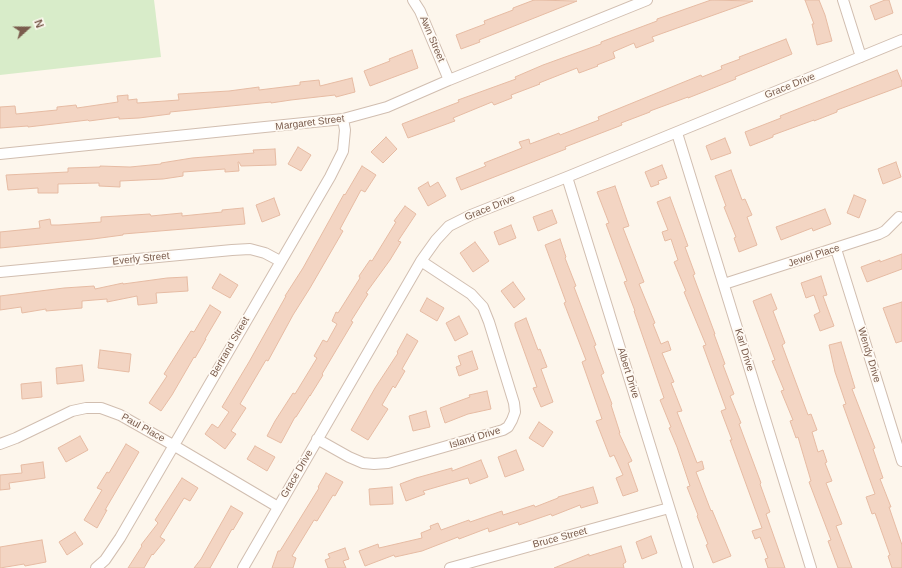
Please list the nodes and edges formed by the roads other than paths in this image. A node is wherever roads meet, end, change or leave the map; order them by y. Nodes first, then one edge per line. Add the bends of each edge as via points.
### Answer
1 (413, 0) edge
2 (647, 0) edge
3 (843, 0) edge
4 (902, 40) edge
5 (861, 57) junction
6 (449, 80) junction
7 (343, 119) junction
8 (677, 133) junction
9 (0, 154) edge
10 (567, 177) junction
11 (899, 218) dead end
12 (836, 249) junction
13 (280, 261) junction
14 (421, 261) junction
15 (0, 272) edge
16 (724, 284) junction
17 (317, 440) junction
18 (0, 444) edge
19 (173, 445) junction
20 (902, 461) edge
21 (278, 507) junction
22 (670, 508) junction
23 (96, 568) edge
24 (243, 568) edge
25 (450, 568) edge
26 (688, 568) edge
27 (811, 568) edge

1 - 6 street, Awn Street
2 - 6 street, Margaret Street
3 - 5 street
4 - 5 street, Grace Drive
5 - 8 street, Grace Drive
6 - 7 street, Margaret Street via 387,107
7 - 9 street, Margaret Street
7 - 13 street, Bertrand Street via 345,141 340,159
8 - 10 street, Grace Drive
8 - 16 street, Karl Drive
10 - 14 street, Grace Drive via 448,226
10 - 22 street, Albert Drive
11 - 12 street, Jewel Place via 879,234
12 - 16 street, Jewel Place
12 - 20 street, Wendy Drive
13 - 15 street, Everly Street via 250,249
13 - 19 street, Bertrand Street
14 - 17 street, Grace Drive
14 - 17 street, Island Drive via 471,294 483,306 514,403 515,412 508,427 388,463 374,464 363,463
16 - 27 street, Karl Drive
17 - 21 street, Grace Drive
18 - 19 street, Paul Place via 72,411 101,408 120,415
19 - 21 street, Paul Place
19 - 23 street, Bertrand Street via 120,538 105,560
21 - 24 street, Grace Drive
22 - 25 street, Bruce Street
22 - 26 street, Albert Drive

